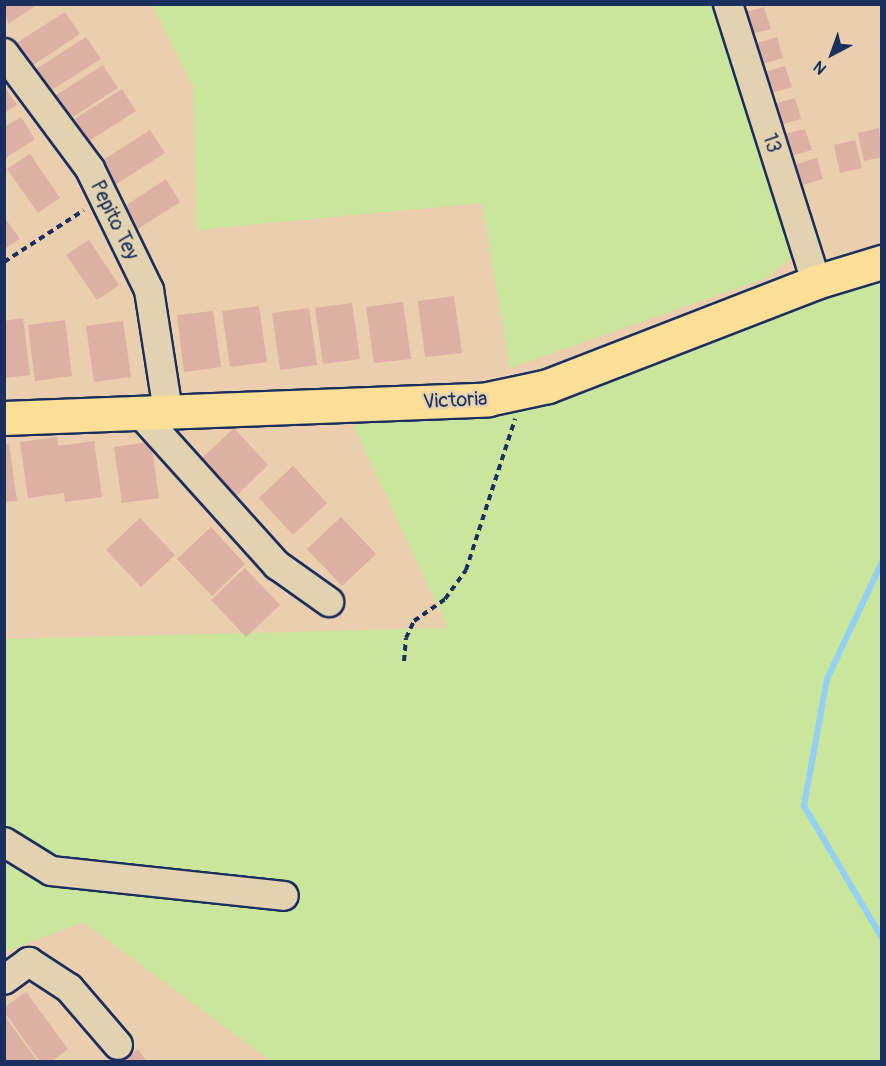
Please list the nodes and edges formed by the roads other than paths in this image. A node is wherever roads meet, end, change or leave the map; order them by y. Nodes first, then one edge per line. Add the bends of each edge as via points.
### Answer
1 (728, 4) edge
2 (4, 53) edge
3 (882, 261) edge
4 (816, 282) junction
5 (154, 412) junction
6 (4, 418) edge
7 (329, 602) dead end
8 (4, 842) edge
9 (284, 896) dead end
10 (4, 980) edge
11 (118, 1045) dead end

1 - 4 street, 13
2 - 5 street, Pepito Tey via 90,169 149,290
3 - 4 main road, Victoria
4 - 5 main road, Victoria via 548,386 488,399
5 - 6 main road, Victoria
5 - 7 street via 277,566
8 - 9 street via 51,871
10 - 11 street via 29,962 69,988

